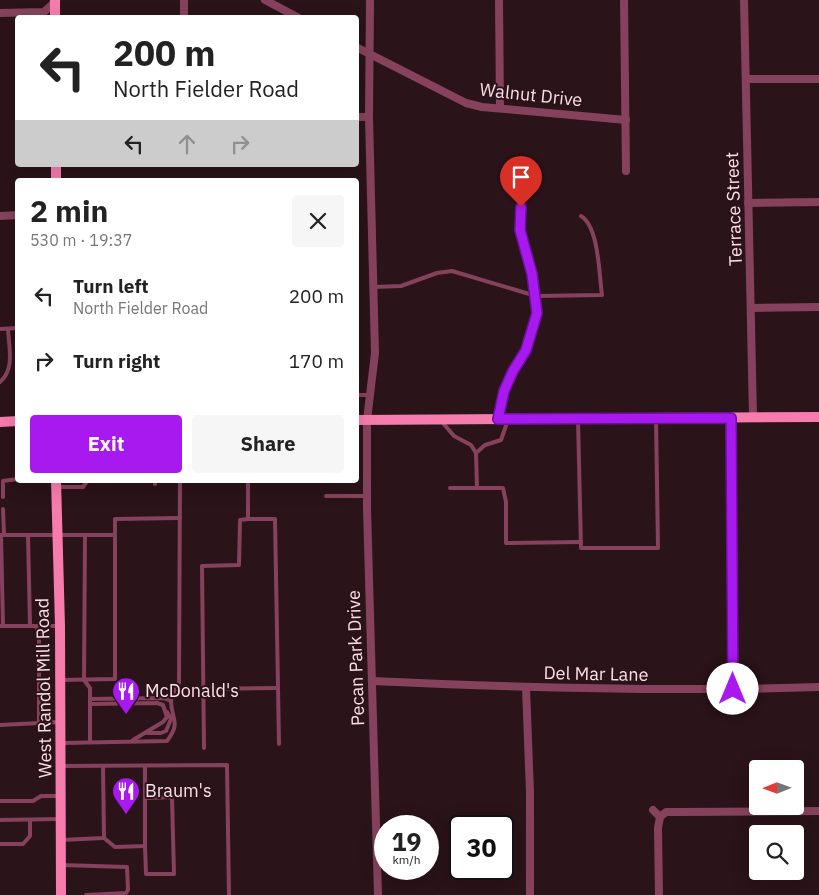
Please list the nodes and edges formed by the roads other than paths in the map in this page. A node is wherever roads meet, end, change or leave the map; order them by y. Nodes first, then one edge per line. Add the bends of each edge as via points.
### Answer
1 (56, 0) edge
2 (184, 0) edge
3 (265, 0) edge
4 (370, 0) edge
5 (499, 0) edge
6 (624, 0) edge
7 (744, 0) edge
8 (0, 12) edge
9 (55, 15) edge
10 (184, 15) edge
11 (293, 15) edge
12 (359, 50) edge
13 (370, 55) junction
14 (819, 78) edge
15 (746, 79) junction
16 (500, 108) junction
17 (359, 117) edge
18 (369, 118) junction
19 (626, 120) junction
20 (626, 171) dead end
21 (520, 197) dead end
22 (819, 202) edge
23 (748, 203) junction
24 (15, 215) edge
25 (0, 216) edge
26 (581, 216) dead end
27 (373, 287) junction
28 (536, 296) junction
29 (819, 307) edge
30 (752, 308) junction
31 (8, 328) junction
32 (15, 328) edge
33 (0, 329) edge
34 (0, 382) edge
35 (359, 394) edge
36 (370, 395) junction
37 (753, 417) junction
38 (819, 417) edge
39 (656, 418) junction
40 (731, 418) junction
41 (440, 419) junction
42 (503, 419) junction
43 (578, 419) junction
44 (361, 420) edge
45 (15, 421) edge
46 (0, 422) edge
47 (476, 453) junction
48 (15, 480) edge
49 (86, 483) edge
50 (180, 483) edge
51 (248, 483) edge
52 (56, 484) edge
53 (450, 488) dead end
54 (478, 488) junction
55 (326, 496) dead end
56 (367, 496) junction
57 (3, 497) dead end
58 (3, 509) dead end
59 (180, 518) junction
60 (248, 520) junction
61 (57, 534) junction
62 (1, 535) edge
63 (28, 535) junction
64 (85, 535) junction
65 (114, 535) junction
66 (581, 542) junction
67 (2, 626) edge
68 (30, 626) junction
69 (36, 626) junction
70 (60, 626) junction
71 (60, 680) junction
72 (84, 680) junction
73 (372, 682) junction
74 (819, 687) edge
75 (278, 688) junction
76 (526, 688) junction
77 (204, 689) junction
78 (733, 689) junction
79 (90, 701) junction
80 (171, 701) junction
81 (167, 712) junction
82 (61, 722) junction
83 (39, 724) junction
84 (0, 725) edge
85 (145, 733) junction
86 (90, 742) junction
87 (131, 742) junction
88 (61, 743) junction
89 (279, 744) dead end
90 (204, 748) dead end
91 (61, 766) junction
92 (103, 766) junction
93 (145, 766) junction
94 (61, 796) junction
95 (145, 798) junction
96 (0, 801) edge
97 (653, 810) dead end
98 (819, 811) edge
99 (660, 817) junction
100 (61, 819) junction
101 (0, 820) edge
102 (30, 820) junction
103 (104, 838) junction
104 (61, 840) junction
105 (0, 844) edge
106 (146, 846) junction
107 (61, 865) junction
108 (61, 895) edge
109 (86, 895) edge
110 (229, 895) edge
111 (378, 895) edge
112 (530, 895) edge
113 (659, 895) edge

1 - 8 street via 44,12
1 - 9 main road
2 - 10 street
3 - 11 street
4 - 13 street, Pecan Park Drive
5 - 16 street
6 - 19 street
7 - 15 street, Terrace Street
12 - 13 street, Walnut Drive
13 - 16 street, Walnut Drive via 466,103
13 - 18 street, Pecan Park Drive
14 - 15 street
15 - 23 street, Terrace Street
16 - 19 street, Walnut Drive
17 - 18 street
18 - 27 street, Pecan Park Drive
19 - 20 street
21 - 28 lane via 520,230
22 - 23 street
23 - 30 street, Terrace Street
24 - 25 street
26 - 28 lane via 588,220 596,246 602,295
27 - 28 lane via 401,286 452,271
27 - 36 street, Pecan Park Drive via 375,353
28 - 42 lane via 534,328 504,391
29 - 30 street
30 - 37 street, Terrace Street
31 - 32 lane
31 - 33 lane
31 - 34 lane via 10,365 8,375
35 - 36 lane
36 - 44 street, Pecan Park Drive
37 - 38 main road
37 - 40 main road
39 - 40 main road
39 - 43 main road
39 - 66 lane via 658,548 581,548
40 - 78 street
41 - 42 main road
41 - 44 main road
41 - 47 lane via 454,436 471,445
42 - 43 main road
42 - 47 lane via 501,440 481,447
43 - 66 lane
44 - 56 street, Pecan Park Drive
45 - 46 main road
47 - 54 lane
48 - 57 lane via 3,482
49 - 52 lane via 83,487
50 - 59 lane
51 - 60 lane
52 - 61 main road, West Randol Mill Road
53 - 54 lane
54 - 66 lane via 502,488 506,502 506,543
55 - 56 lane
56 - 73 street, Pecan Park Drive
58 - 62 lane
59 - 65 lane via 115,519
59 - 80 lane via 179,683
60 - 75 lane via 275,519
60 - 77 lane via 240,520 239,565 202,566
61 - 63 lane
61 - 64 lane
61 - 70 main road, West Randol Mill Road
62 - 63 lane
62 - 67 lane
63 - 68 lane
64 - 65 lane
64 - 72 lane
65 - 72 lane via 115,679
67 - 68 lane
68 - 69 lane
69 - 70 lane
69 - 83 lane
70 - 71 main road, West Randol Mill Road
71 - 72 lane
71 - 82 main road, West Randol Mill Road
72 - 79 lane via 90,688
73 - 76 street, Del Mar Lane
73 - 111 street, Pecan Park Drive
74 - 78 street, Del Mar Lane
75 - 77 lane
75 - 89 lane
76 - 78 street, Del Mar Lane
76 - 112 street
77 - 90 lane
79 - 80 lane via 164,698
79 - 81 lane via 157,702
79 - 86 lane
80 - 87 lane via 176,717 174,732 167,741
81 - 85 lane via 163,722
81 - 85 lane via 171,719 166,731
82 - 83 lane
82 - 88 main road, West Randol Mill Road
83 - 84 lane
85 - 87 lane
86 - 87 lane
86 - 88 lane
88 - 91 main road, West Randol Mill Road
91 - 92 lane
91 - 94 main road, West Randol Mill Road
92 - 93 lane
92 - 103 lane
93 - 95 lane
93 - 110 lane via 227,765
94 - 96 lane via 41,796 33,801
94 - 100 main road, West Randol Mill Road
95 - 106 lane
95 - 106 lane via 172,798 174,874 146,874
97 - 99 street
98 - 99 street via 666,812
99 - 113 street
100 - 102 lane
100 - 104 main road, West Randol Mill Road
101 - 102 lane
102 - 105 lane via 30,836 23,844
103 - 104 lane
103 - 106 lane via 115,847
104 - 107 main road, West Randol Mill Road
107 - 108 main road, West Randol Mill Road
107 - 109 lane via 127,867 126,893

